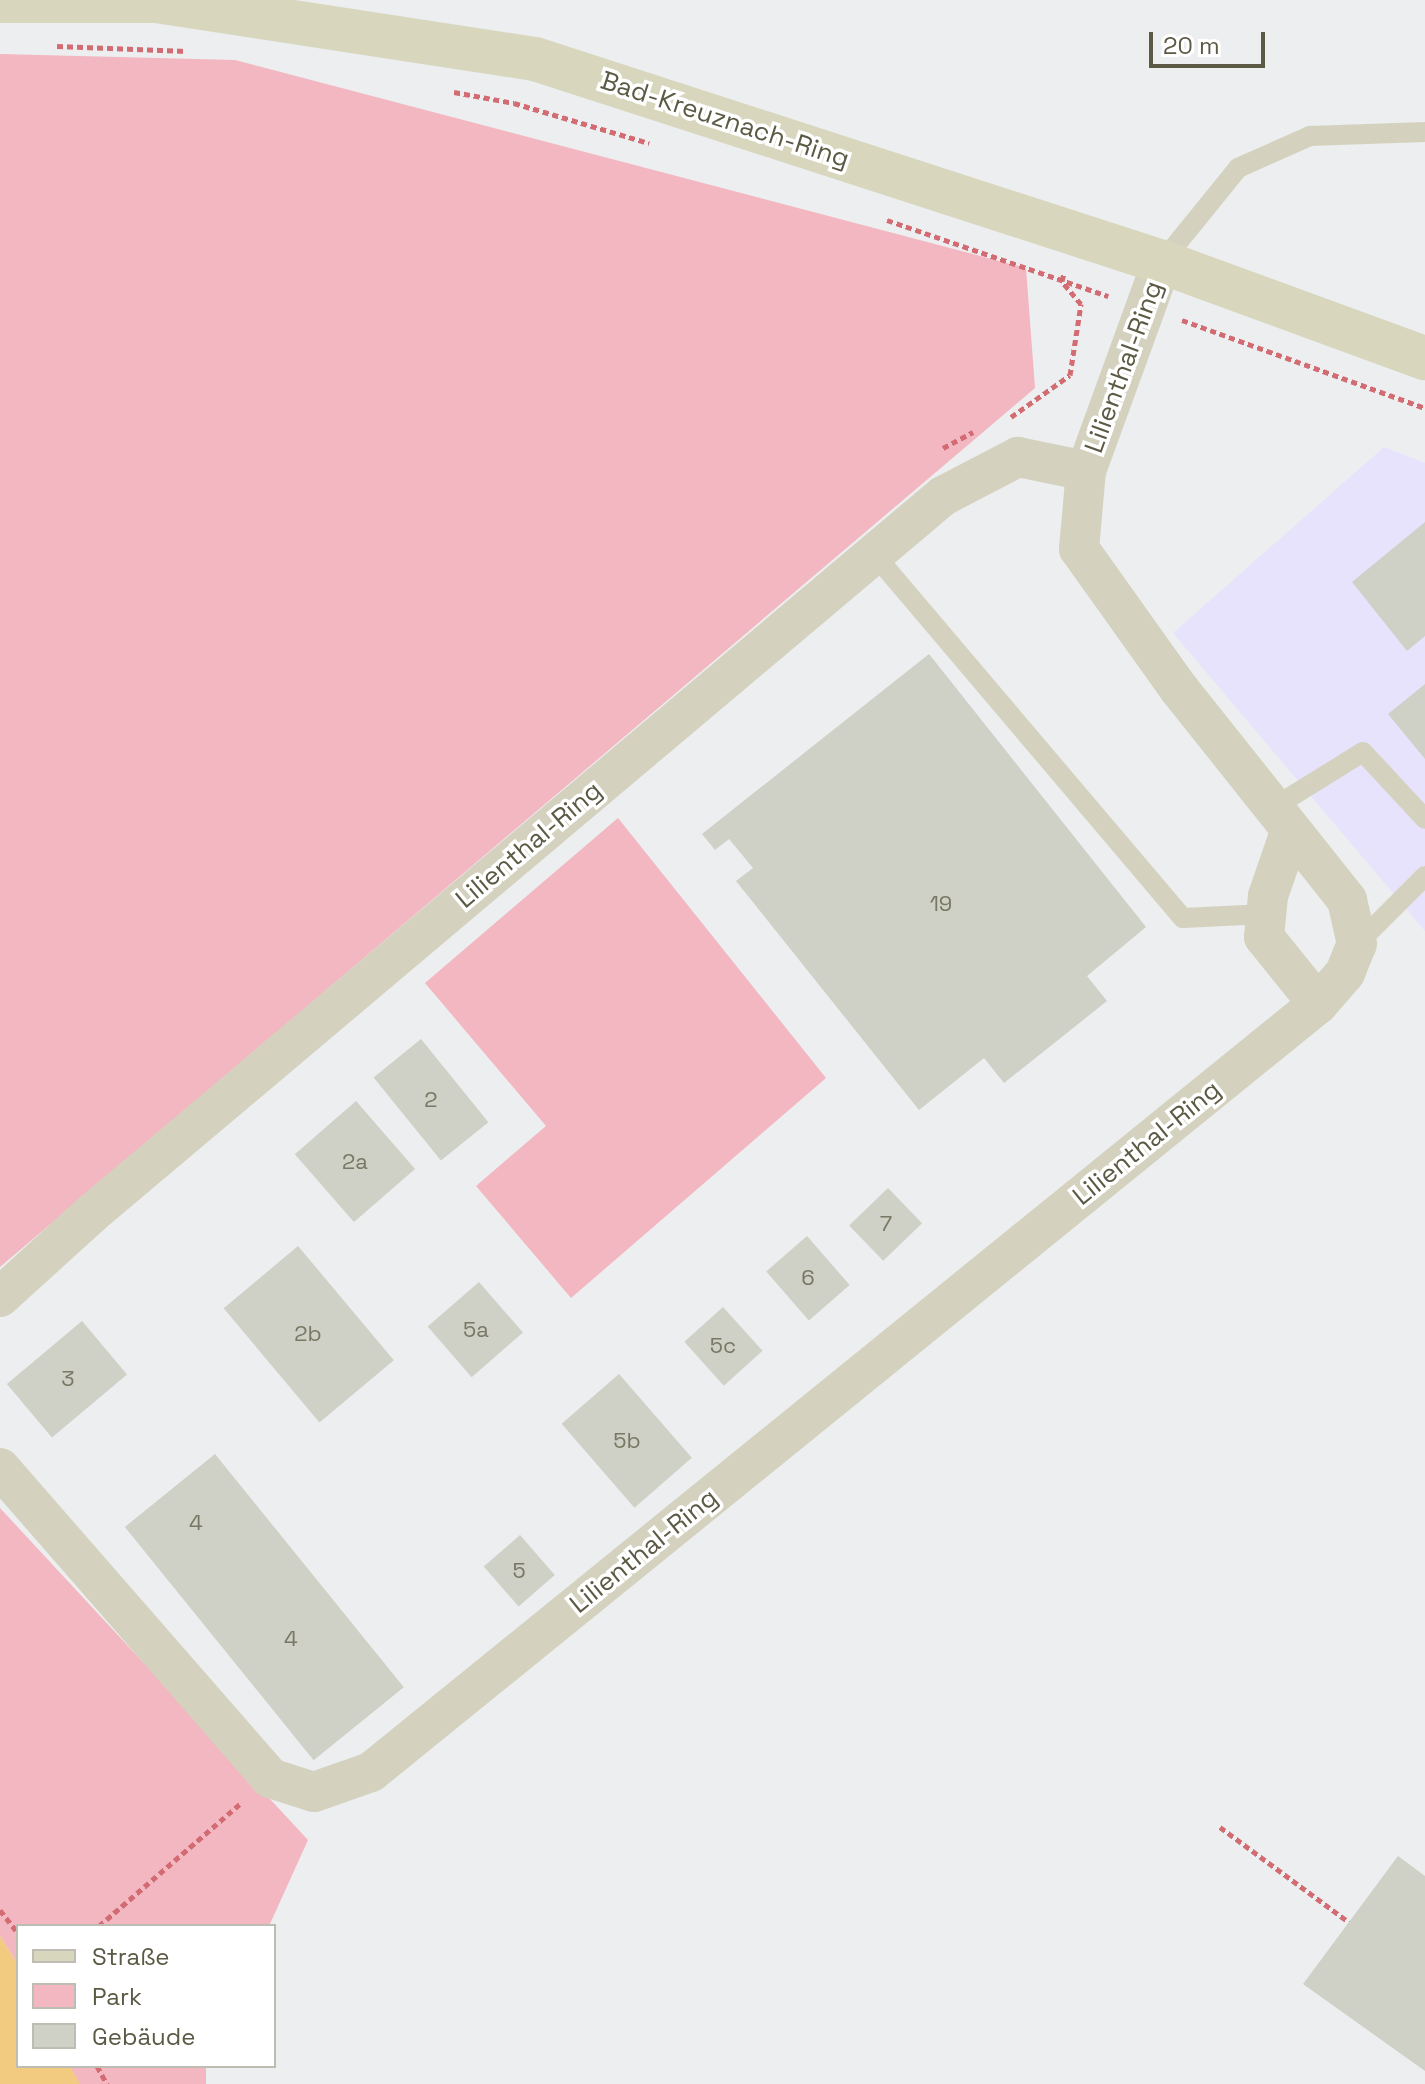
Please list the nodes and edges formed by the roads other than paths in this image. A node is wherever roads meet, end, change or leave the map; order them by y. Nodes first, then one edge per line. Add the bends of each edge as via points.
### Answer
1 (0, 1) edge
2 (1425, 132) edge
3 (1162, 262) junction
4 (1425, 358) edge
5 (1086, 471) junction
6 (874, 554) junction
7 (1425, 819) edge
8 (1280, 820) junction
9 (1425, 876) edge
10 (1266, 914) junction
11 (1357, 944) junction
12 (1318, 1004) junction
13 (0, 1297) edge
14 (0, 1468) edge

1 - 3 main road, Bad-Kreuznach-Ring via 156,1 535,59
2 - 3 lane via 1310,136 1238,168
3 - 4 main road, Bad-Kreuznach-Ring
3 - 5 street, Lilienthal-Ring
5 - 6 street, Lilienthal-Ring via 1018,457 943,496
5 - 8 street, Lilienthal-Ring via 1079,549
6 - 10 lane via 1183,918
6 - 13 street, Lilienthal-Ring via 90,1215
7 - 8 lane via 1363,752
8 - 10 street
8 - 11 street, Lilienthal-Ring via 1347,900
9 - 11 lane
10 - 12 street via 1264,937
11 - 12 street, Lilienthal-Ring via 1345,973
12 - 14 street, Lilienthal-Ring via 371,1772 314,1792 270,1778

